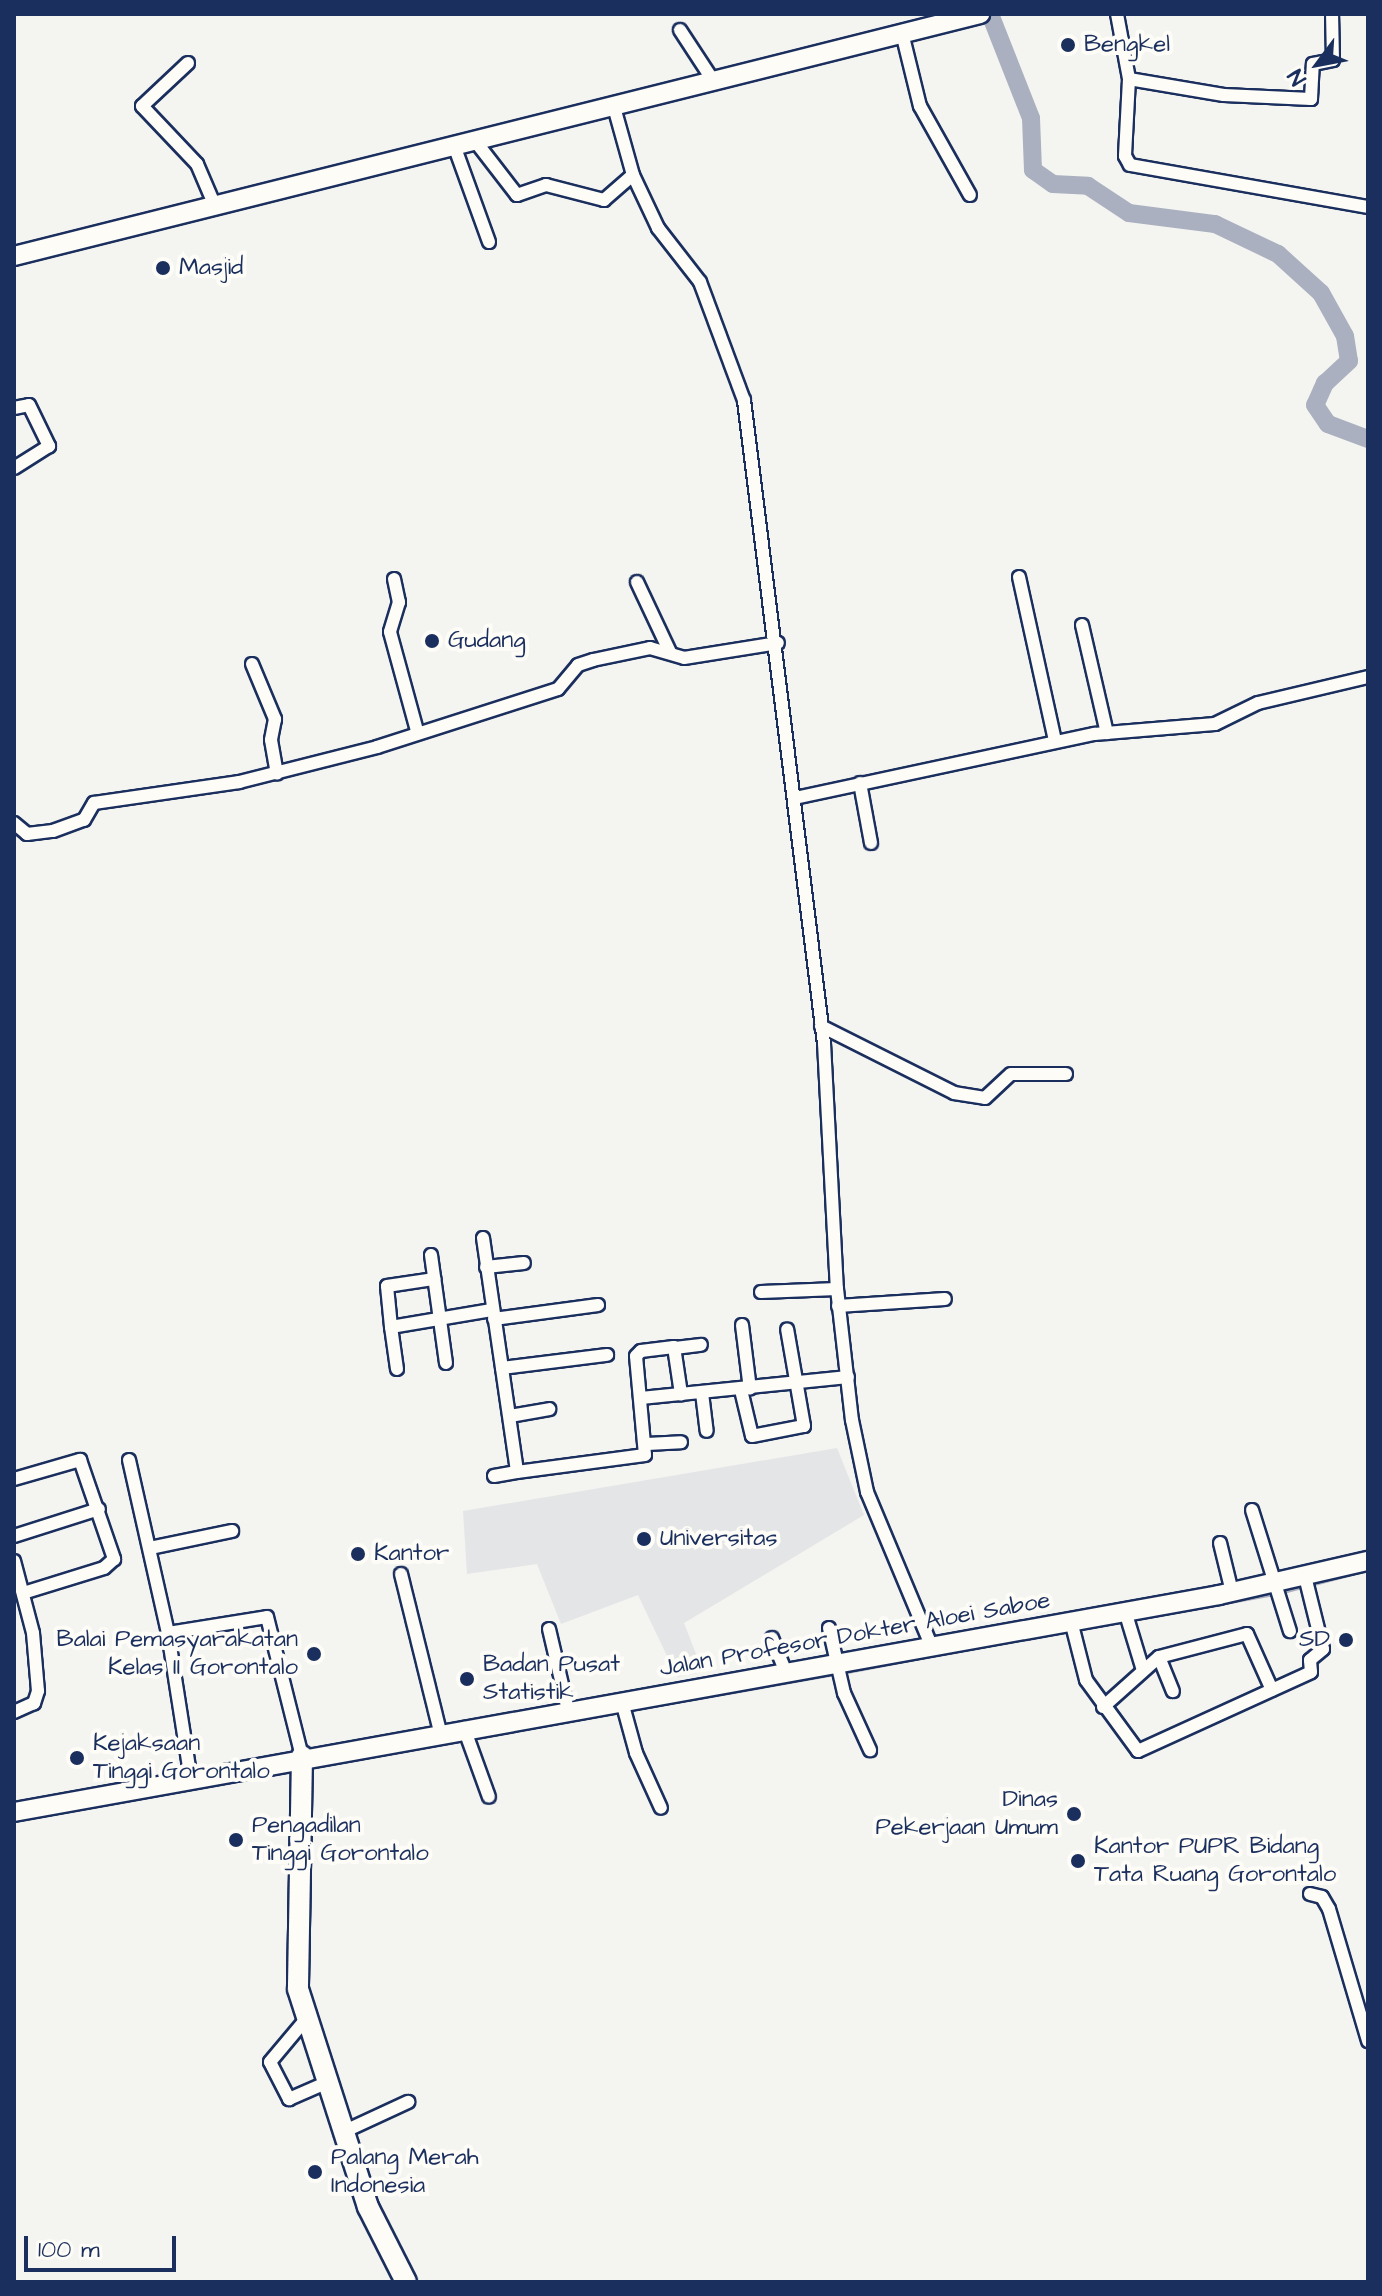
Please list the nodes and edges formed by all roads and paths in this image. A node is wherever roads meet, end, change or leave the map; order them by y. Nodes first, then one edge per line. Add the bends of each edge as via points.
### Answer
1 (980, 14) edge
2 (1117, 14) edge
3 (1332, 14) edge
4 (680, 30) dead end
5 (903, 37) junction
6 (188, 63) dead end
7 (1129, 79) junction
8 (714, 82) junction
9 (614, 107) junction
10 (476, 142) junction
11 (455, 148) junction
12 (633, 175) junction
13 (970, 195) dead end
14 (215, 206) junction
15 (1368, 207) edge
16 (489, 242) dead end
17 (14, 256) edge
18 (14, 408) edge
19 (14, 468) edge
20 (1019, 577) dead end
21 (394, 579) dead end
22 (637, 582) dead end
23 (1082, 625) dead end
24 (778, 643) junction
25 (672, 655) junction
26 (252, 664) dead end
27 (1368, 677) edge
28 (417, 731) junction
29 (1107, 733) junction
30 (1055, 741) junction
31 (277, 773) junction
32 (860, 783) junction
33 (795, 798) junction
34 (14, 823) edge
35 (871, 843) dead end
36 (821, 1026) junction
37 (1066, 1074) dead end
38 (483, 1238) dead end
39 (431, 1255) dead end
40 (524, 1263) dead end
41 (486, 1267) junction
42 (434, 1279) junction
43 (837, 1289) junction
44 (761, 1292) dead end
45 (945, 1299) dead end
46 (598, 1305) dead end
47 (838, 1306) junction
48 (493, 1315) junction
49 (439, 1319) junction
50 (742, 1325) dead end
51 (391, 1327) junction
52 (787, 1329) dead end
53 (701, 1345) dead end
54 (675, 1348) junction
55 (607, 1355) dead end
56 (446, 1363) dead end
57 (502, 1368) junction
58 (397, 1369) dead end
59 (848, 1377) junction
60 (797, 1383) junction
61 (746, 1389) junction
62 (702, 1393) junction
63 (681, 1394) junction
64 (641, 1398) junction
65 (549, 1409) dead end
66 (510, 1416) junction
67 (707, 1431) dead end
68 (681, 1442) dead end
69 (647, 1444) junction
70 (129, 1460) dead end
71 (517, 1472) junction
72 (494, 1476) dead end
73 (14, 1479) edge
74 (99, 1509) junction
75 (1252, 1510) dead end
76 (232, 1531) dead end
77 (14, 1536) edge
78 (1220, 1543) dead end
79 (150, 1548) junction
80 (14, 1561) edge
81 (1368, 1561) edge
82 (401, 1574) dead end
83 (1307, 1584) junction
84 (1278, 1590) junction
85 (1232, 1592) junction
86 (23, 1593) junction
87 (1126, 1619) junction
88 (1072, 1626) junction
89 (829, 1628) dead end
90 (549, 1629) dead end
91 (1290, 1631) dead end
92 (168, 1633) junction
93 (772, 1638) dead end
94 (931, 1645) junction
95 (1159, 1657) junction
96 (1142, 1667) junction
97 (839, 1670) junction
98 (785, 1671) junction
99 (1272, 1690) junction
100 (1173, 1691) dead end
101 (624, 1707) junction
102 (1103, 1707) junction
103 (568, 1710) junction
104 (14, 1712) edge
105 (440, 1732) junction
106 (465, 1734) junction
107 (870, 1750) dead end
108 (302, 1756) junction
109 (191, 1780) junction
110 (489, 1797) dead end
111 (661, 1808) dead end
112 (14, 1812) edge
113 (1310, 1894) dead end
114 (306, 2019) junction
115 (1368, 2041) edge
116 (326, 2083) junction
117 (408, 2102) dead end
118 (343, 2132) junction
119 (406, 2282) edge

1 - 5 street
2 - 7 street
3 - 7 street via 1333,60 1313,64 1311,99 1213,94
4 - 8 street
5 - 8 street
5 - 13 street via 917,98
6 - 14 street via 142,106 197,164
7 - 15 street via 1125,148 1130,165
8 - 9 street
9 - 10 street
9 - 12 street
10 - 11 street
10 - 12 street via 517,195 546,185 604,200
11 - 14 street
11 - 16 street
12 - 24 street via 658,228 700,282 737,376
14 - 17 street
18 - 19 street via 29,405 49,446
20 - 30 street
21 - 28 street via 399,602 390,632
22 - 25 street
23 - 29 street
24 - 25 street
24 - 33 street
25 - 28 street via 659,647 584,662 558,689
26 - 31 street via 275,719 271,740
27 - 29 street via 1258,703 1215,724
28 - 31 street
29 - 30 street
30 - 32 street
31 - 34 street via 94,803 84,820 53,831 27,834
32 - 33 street
32 - 35 street
33 - 36 street
36 - 37 street via 954,1093 985,1098 1011,1074
36 - 43 street
38 - 41 street
39 - 42 street
40 - 41 street
41 - 48 street
42 - 49 street
42 - 51 street via 387,1286
43 - 44 street
43 - 47 street
45 - 47 street
46 - 48 street
47 - 59 street
48 - 49 street
48 - 57 street
49 - 51 street
49 - 56 street
50 - 61 street
51 - 58 street
52 - 60 street
53 - 54 street
54 - 63 street
54 - 64 street via 637,1353
55 - 57 street
57 - 66 street
59 - 60 street
59 - 94 street via 867,1492
60 - 61 street
60 - 61 street via 804,1426 755,1436 747,1428
61 - 62 street
62 - 63 street
62 - 67 street
63 - 64 street
64 - 69 street
65 - 66 street
66 - 71 street
68 - 69 street
69 - 71 street via 643,1455
70 - 79 street
71 - 72 street
73 - 74 street via 79,1459
74 - 77 street
74 - 86 street via 112,1564
75 - 84 street
76 - 79 street
78 - 85 street
79 - 92 street
80 - 86 street
81 - 83 street, Jalan Profesor Dokter Aloei Saboe
82 - 105 street
83 - 84 street, Jalan Profesor Dokter Aloei Saboe
83 - 99 street via 1322,1651 1311,1658 1311,1672
84 - 85 street, Jalan Profesor Dokter Aloei Saboe
84 - 91 street
85 - 87 street, Jalan Profesor Dokter Aloei Saboe
86 - 104 street via 38,1694
87 - 88 street, Jalan Profesor Dokter Aloei Saboe
87 - 96 street
88 - 94 street, Jalan Profesor Dokter Aloei Saboe
88 - 102 street via 1081,1669
89 - 97 street
90 - 103 street
92 - 108 street via 267,1617
92 - 109 street
93 - 98 street
94 - 97 street, Jalan Profesor Dokter Aloei Saboe
95 - 96 street
95 - 99 street via 1247,1634
95 - 100 street
96 - 102 street via 1132,1686
97 - 98 street, Jalan Profesor Dokter Aloei Saboe
97 - 107 street
98 - 101 street, Jalan Profesor Dokter Aloei Saboe
99 - 102 street via 1138,1751
101 - 103 street, Jalan Profesor Dokter Aloei Saboe
101 - 111 street
103 - 106 street, Jalan Profesor Dokter Aloei Saboe
105 - 106 street, Jalan Profesor Dokter Aloei Saboe
105 - 108 street, Jalan Profesor Dokter Aloei Saboe
106 - 110 street
108 - 109 street, Jalan Profesor Dokter Aloei Saboe
108 - 114 main road via 295,1934
109 - 112 street, Jalan Profesor Dokter Aloei Saboe
113 - 115 street via 1326,1900
114 - 116 main road
114 - 116 street via 270,2062 289,2099
116 - 118 main road
117 - 118 street
118 - 119 main road via 374,2222

